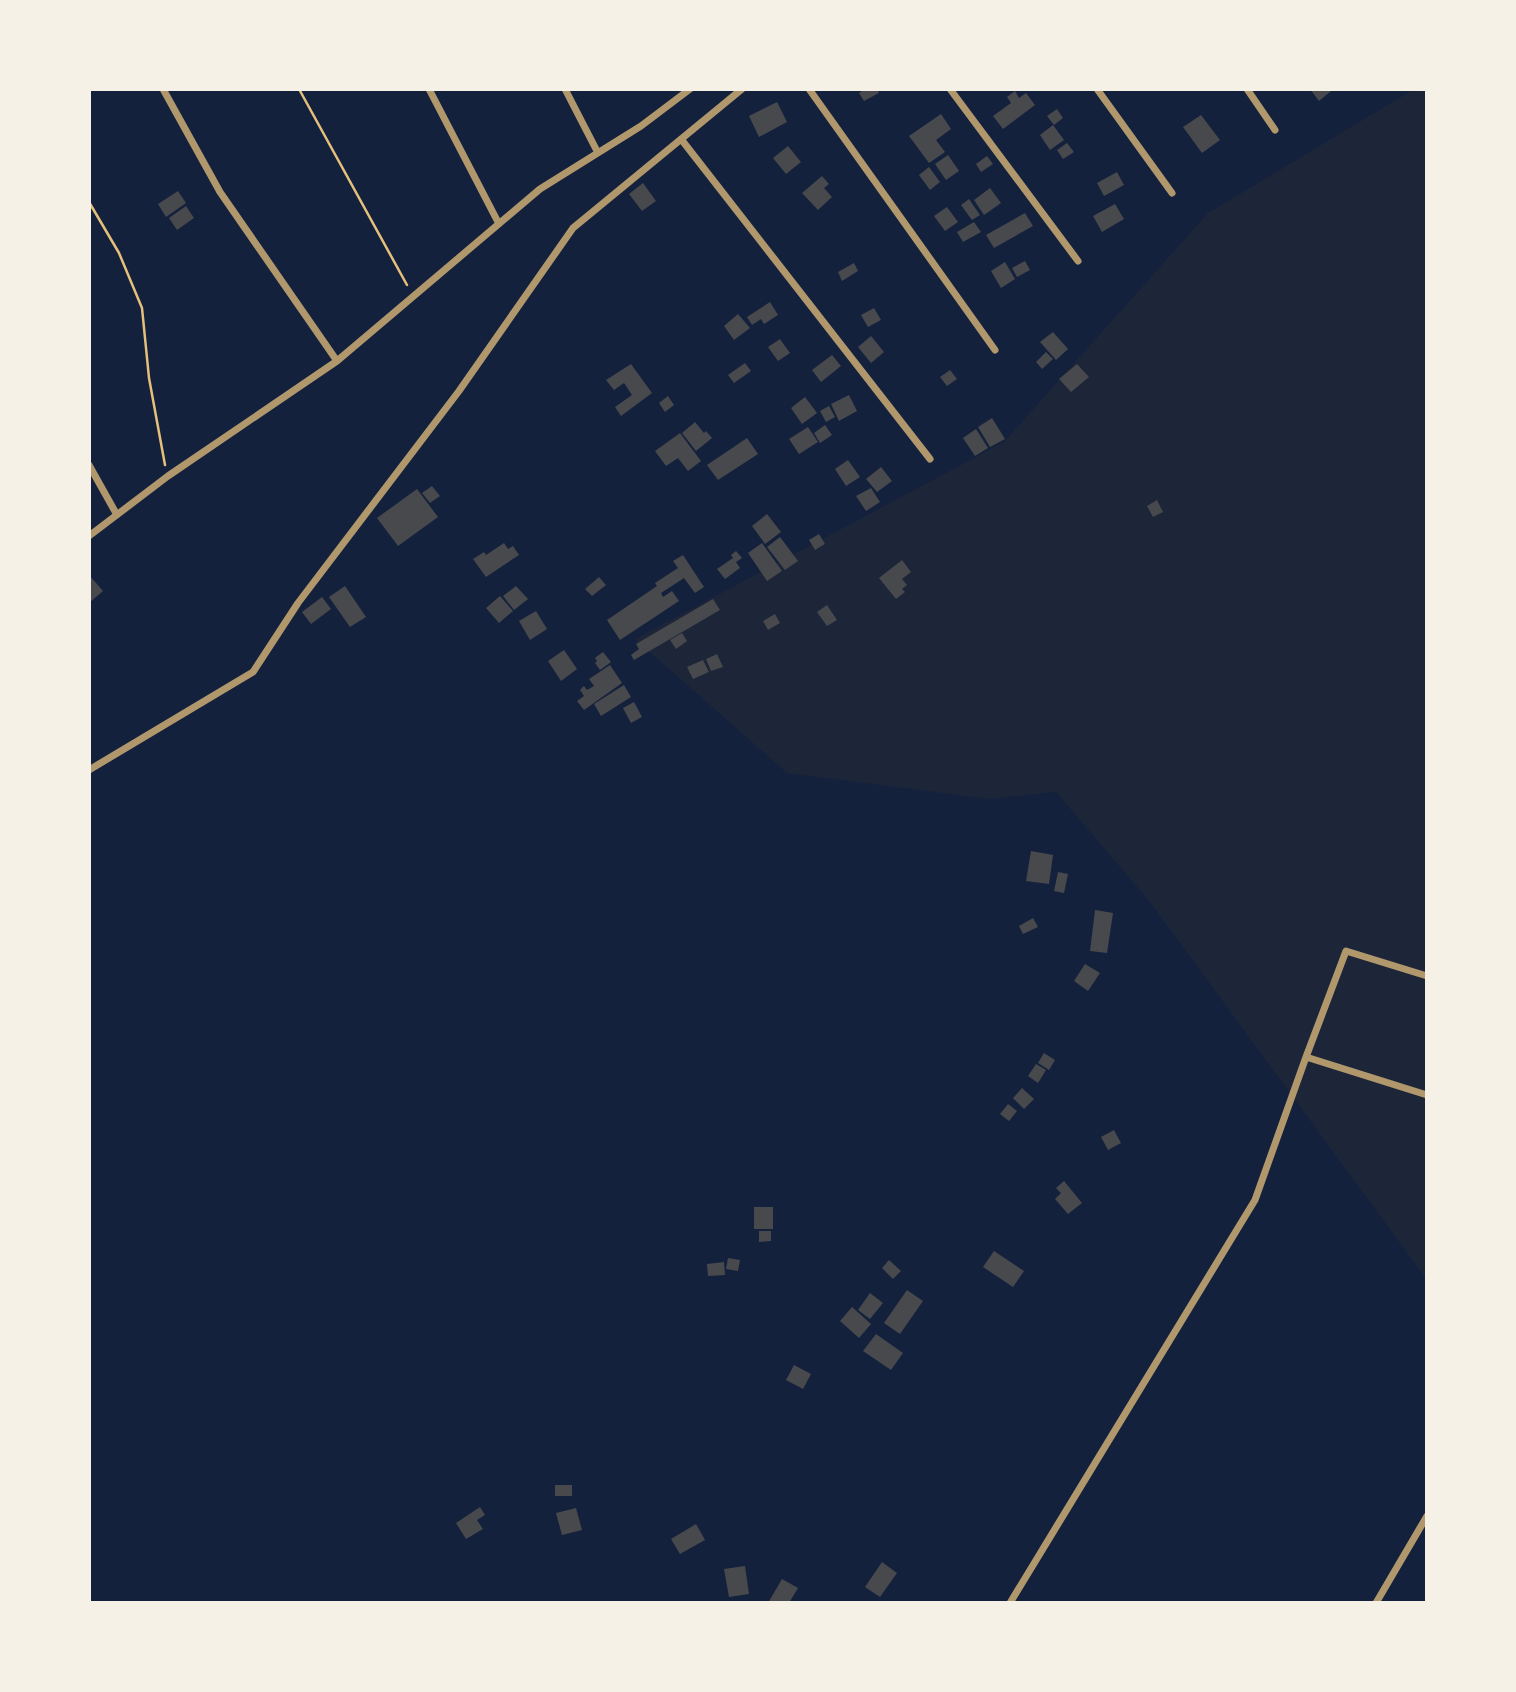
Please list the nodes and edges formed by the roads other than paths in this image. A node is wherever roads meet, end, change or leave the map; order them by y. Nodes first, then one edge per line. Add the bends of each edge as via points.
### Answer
1 (163, 89) edge
2 (429, 89) edge
3 (565, 89) edge
4 (690, 89) edge
5 (742, 89) edge
6 (809, 89) edge
7 (950, 89) edge
8 (1097, 89) edge
9 (1247, 89) edge
10 (1275, 130) dead end
11 (681, 139) junction
12 (598, 153) junction
13 (1172, 193) dead end
14 (499, 224) junction
15 (1078, 261) dead end
16 (995, 350) dead end
17 (337, 360) junction
18 (930, 459) dead end
19 (89, 465) edge
20 (117, 515) junction
21 (89, 536) edge
22 (89, 770) edge
23 (1427, 976) edge
24 (1306, 1057) junction
25 (1427, 1095) edge
26 (1427, 1516) edge
27 (1010, 1603) edge
28 (1376, 1603) edge

1 - 17 street via 220,192
2 - 14 street
3 - 12 street
4 - 12 street
5 - 11 street
6 - 16 street
7 - 15 street
8 - 13 street
9 - 10 street
11 - 18 street
11 - 22 street via 573,228 459,390 298,603 253,672
12 - 14 street via 540,189
14 - 17 street
17 - 20 street
19 - 20 street
20 - 21 street
23 - 24 street via 1346,951
24 - 25 street
24 - 27 street via 1255,1200
26 - 28 street

